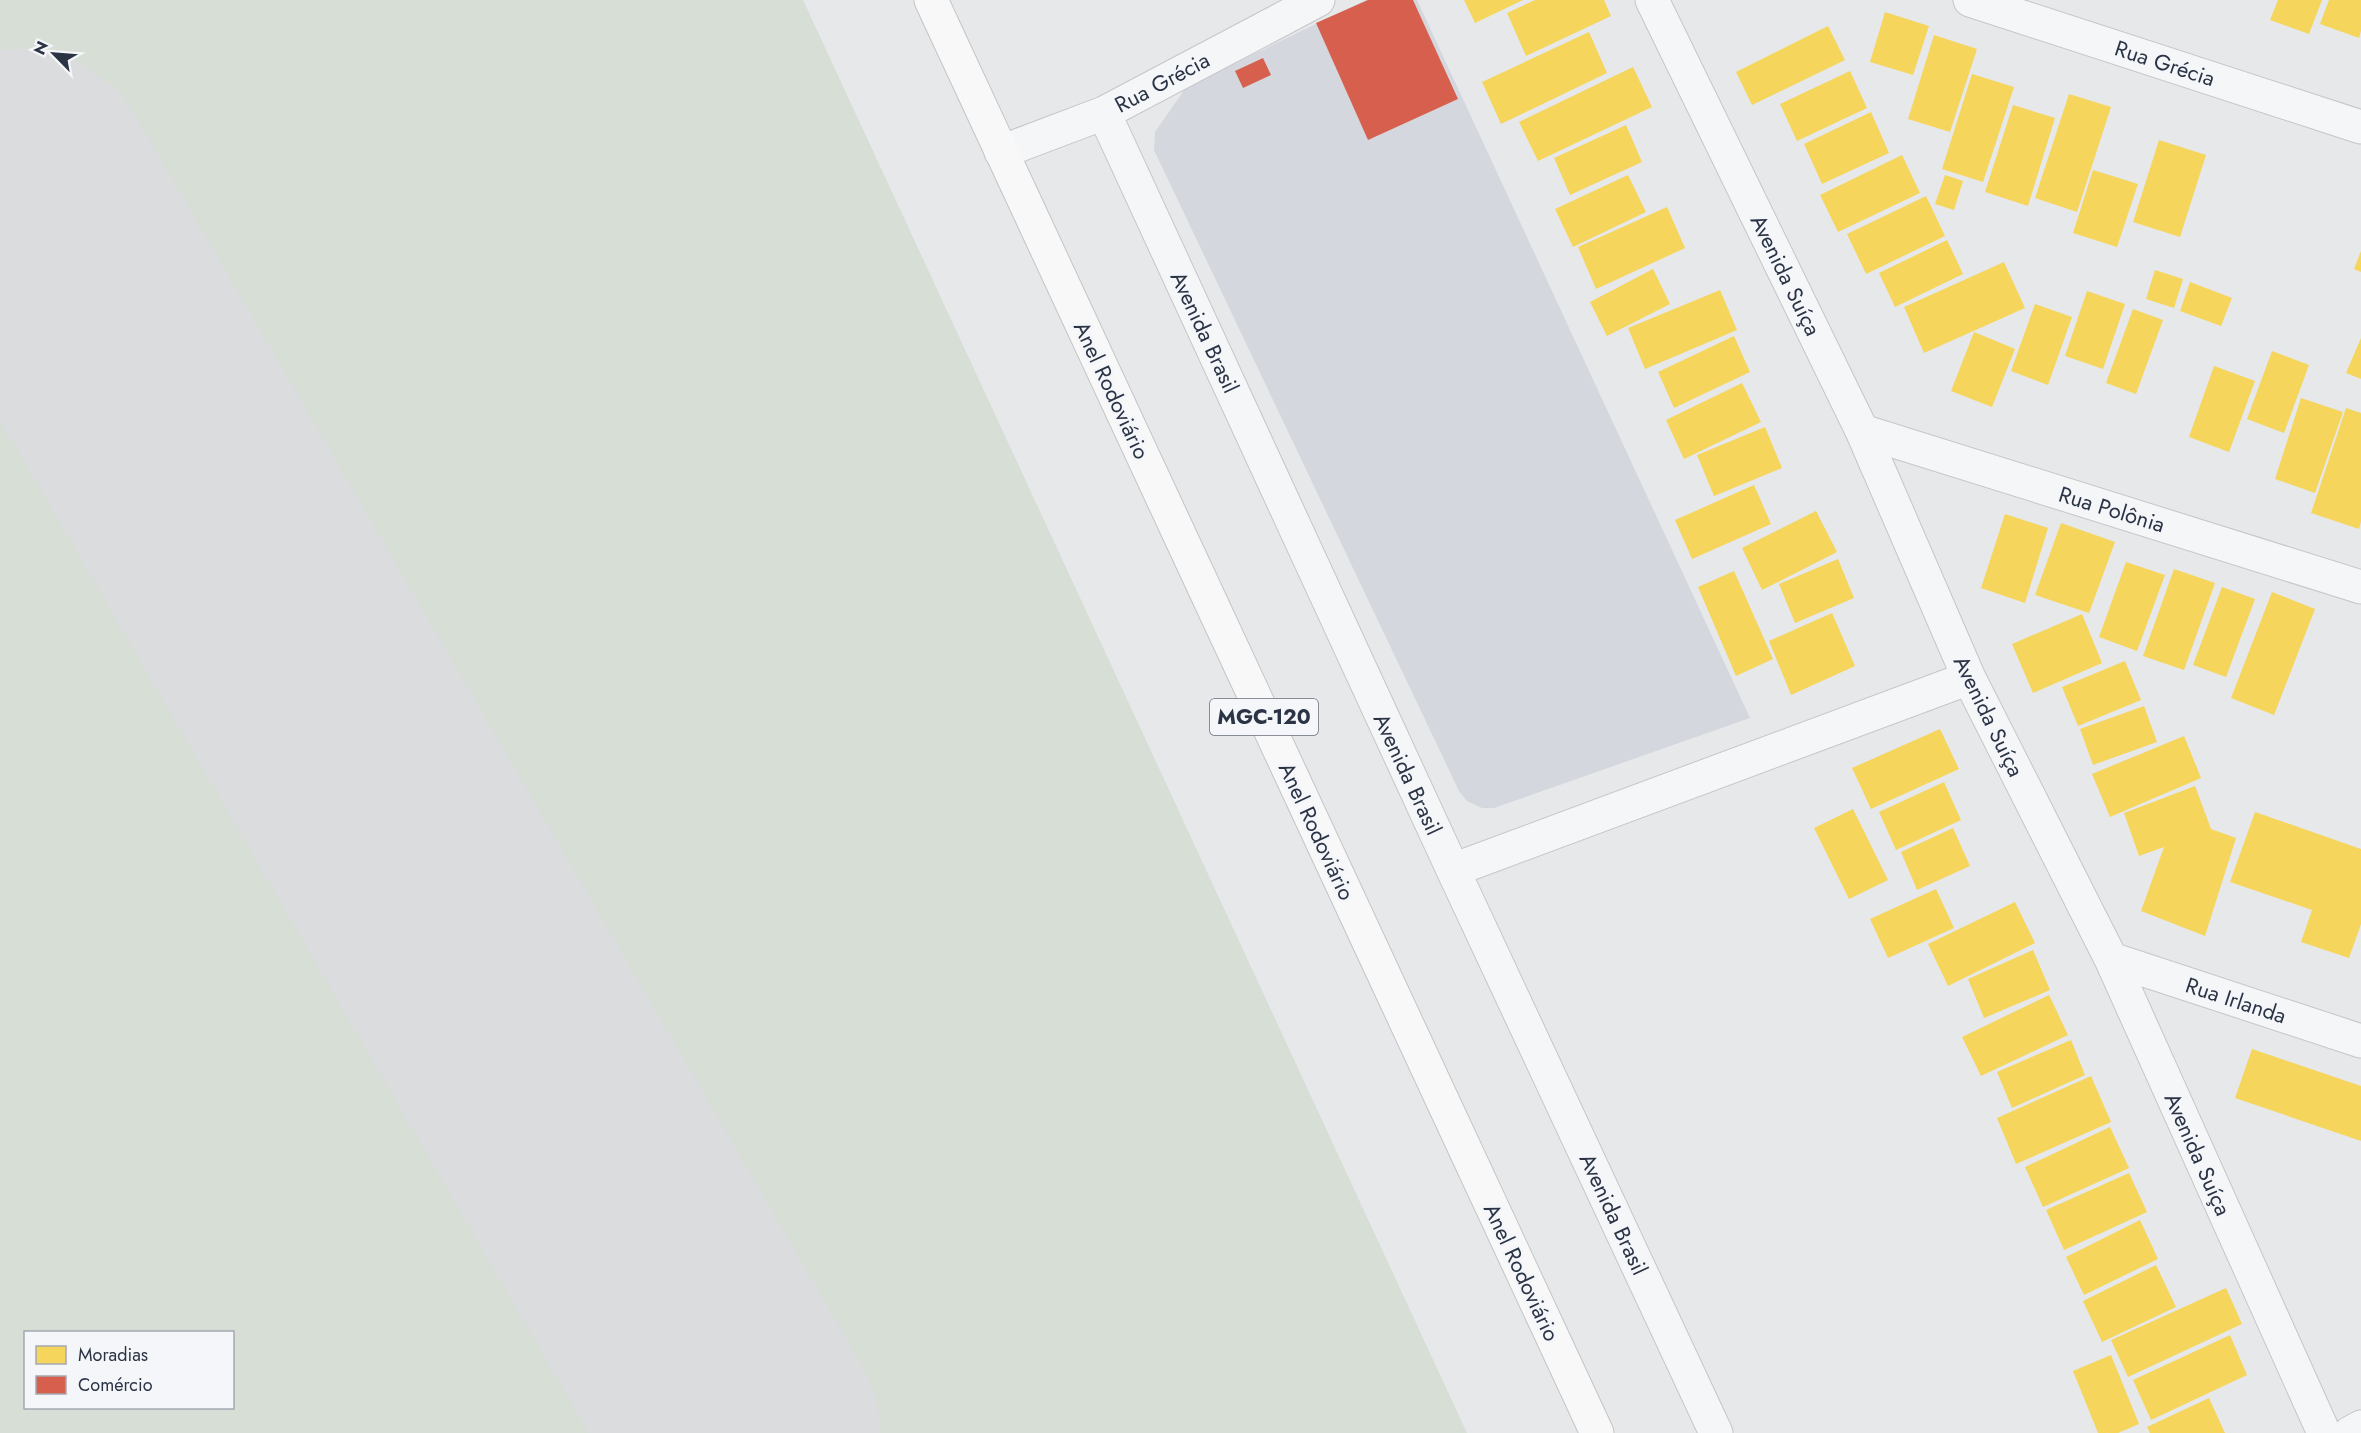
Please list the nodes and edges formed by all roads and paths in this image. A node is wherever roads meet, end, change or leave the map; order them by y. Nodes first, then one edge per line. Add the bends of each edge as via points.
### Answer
1 (931, 0) edge
2 (1318, 0) edge
3 (1652, 0) edge
4 (1970, 0) edge
5 (1104, 112) junction
6 (2361, 127) edge
7 (1001, 152) junction
8 (1862, 431) junction
9 (2361, 587) edge
10 (1969, 678) junction
11 (1453, 870) junction
12 (2111, 959) junction
13 (2361, 1041) edge
14 (2361, 1427) edge
15 (1597, 1433) edge
16 (1716, 1433) edge
17 (2324, 1433) edge
18 (2350, 1433) edge

1 - 7 main road, Anel Rodoviário / MGC-120
2 - 5 street, Rua Grécia
3 - 8 street, Avenida Suíça
4 - 6 street, Rua Grécia
5 - 7 street, Rua Grécia
5 - 11 street, Avenida Brasil
7 - 15 main road, Anel Rodoviário / MGC-120
8 - 9 street, Rua Polônia
8 - 10 street, Avenida Suíça
10 - 11 street
10 - 12 street, Avenida Suíça
11 - 16 street, Avenida Brasil
12 - 13 street, Rua Irlanda
12 - 17 street, Avenida Suíça
14 - 18 street

